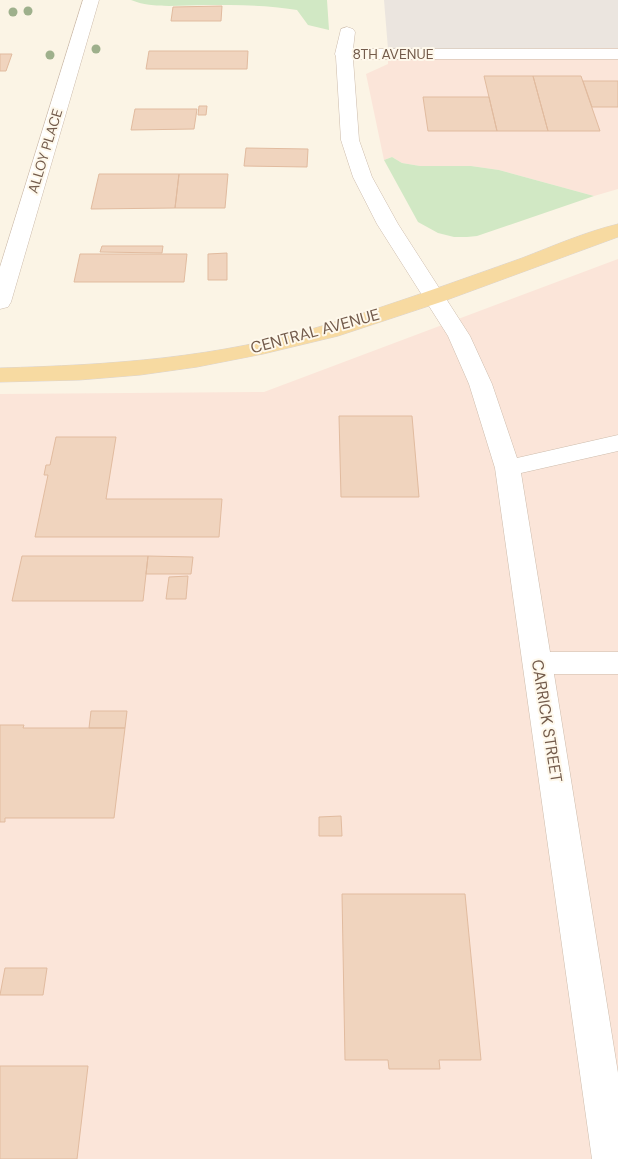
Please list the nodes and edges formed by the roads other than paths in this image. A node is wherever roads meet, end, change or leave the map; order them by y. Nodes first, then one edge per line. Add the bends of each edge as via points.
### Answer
1 (91, 0) edge
2 (347, 32) dead end
3 (343, 54) junction
4 (618, 54) edge
5 (618, 230) edge
6 (436, 296) junction
7 (0, 302) edge
8 (0, 375) edge
9 (618, 443) edge
10 (508, 468) junction
11 (538, 663) junction
12 (618, 663) edge
13 (612, 1159) edge

1 - 7 street, ALLOY PLACE
2 - 3 street
3 - 4 street, 8TH AVENUE
3 - 6 street, 8TH AVENUE via 352,151 389,225
5 - 6 main road, CENTRAL AVENUE
6 - 8 main road, CENTRAL AVENUE via 330,331 197,360 79,373
6 - 10 street, CARRICK STREET via 460,338 487,399
9 - 10 street
10 - 11 street, CARRICK STREET
11 - 12 street
11 - 13 street, CARRICK STREET

